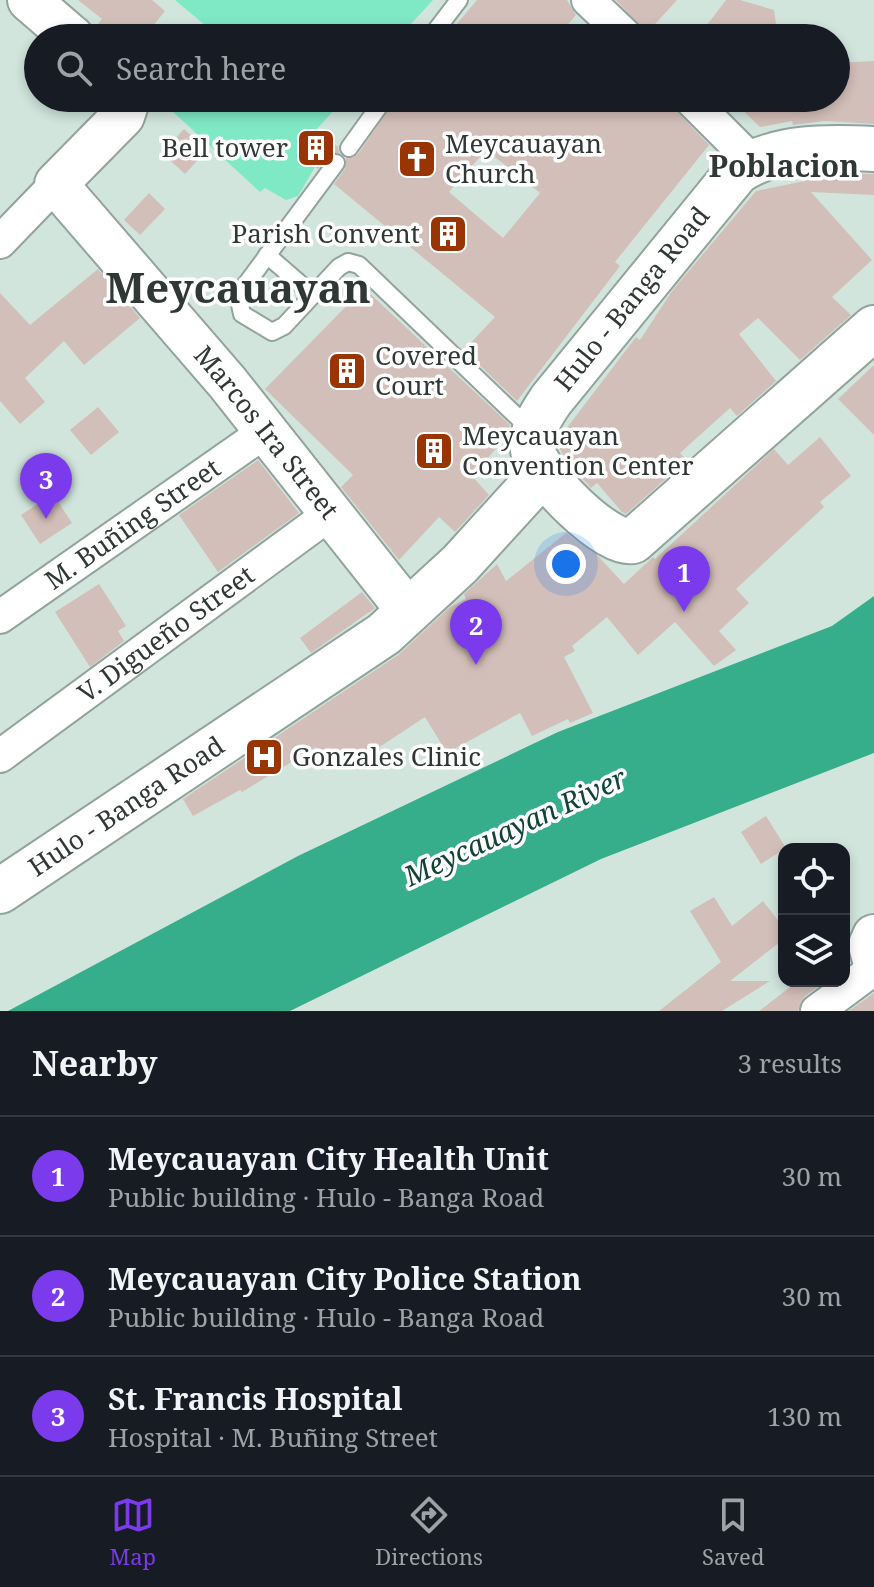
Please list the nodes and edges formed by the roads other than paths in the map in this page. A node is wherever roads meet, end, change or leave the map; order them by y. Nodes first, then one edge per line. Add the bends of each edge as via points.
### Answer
1 (29, 0) edge
2 (459, 0) edge
3 (588, 0) edge
4 (57, 24) edge
5 (441, 24) edge
6 (613, 24) edge
7 (124, 112) edge
8 (375, 112) edge
9 (703, 112) edge
10 (349, 148) dead end
11 (874, 149) edge
12 (752, 161) junction
13 (336, 163) dead end
14 (56, 184) junction
15 (0, 242) edge
16 (267, 255) junction
17 (313, 295) junction
18 (874, 328) edge
19 (266, 431) junction
20 (533, 432) junction
21 (542, 474) junction
22 (331, 513) junction
23 (409, 612) junction
24 (0, 617) edge
25 (0, 756) edge
26 (0, 891) edge
27 (873, 952) edge
28 (817, 1011) edge

1 - 4 street
2 - 5 lane
3 - 6 street
7 - 14 street
8 - 10 lane
9 - 12 street
11 - 12 main road, Hulo - Banga Road via 794,150
12 - 20 main road, Hulo - Banga Road via 723,186 645,282 551,400
13 - 16 lane
14 - 15 street
14 - 19 street, Marcos Ira Street
16 - 17 lane
16 - 17 lane via 238,295 242,314 272,332
17 - 20 lane via 339,267 348,262 359,265
18 - 21 main road via 633,541 607,535
19 - 22 street, Marcos Ira Street
19 - 24 street, M. Buñing Street
20 - 21 main road via 532,447
21 - 23 main road, Hulo - Banga Road
22 - 23 street, Marcos Ira Street
22 - 25 street, V. Digueño Street
23 - 26 main road, Hulo - Banga Road via 350,658
27 - 28 street

